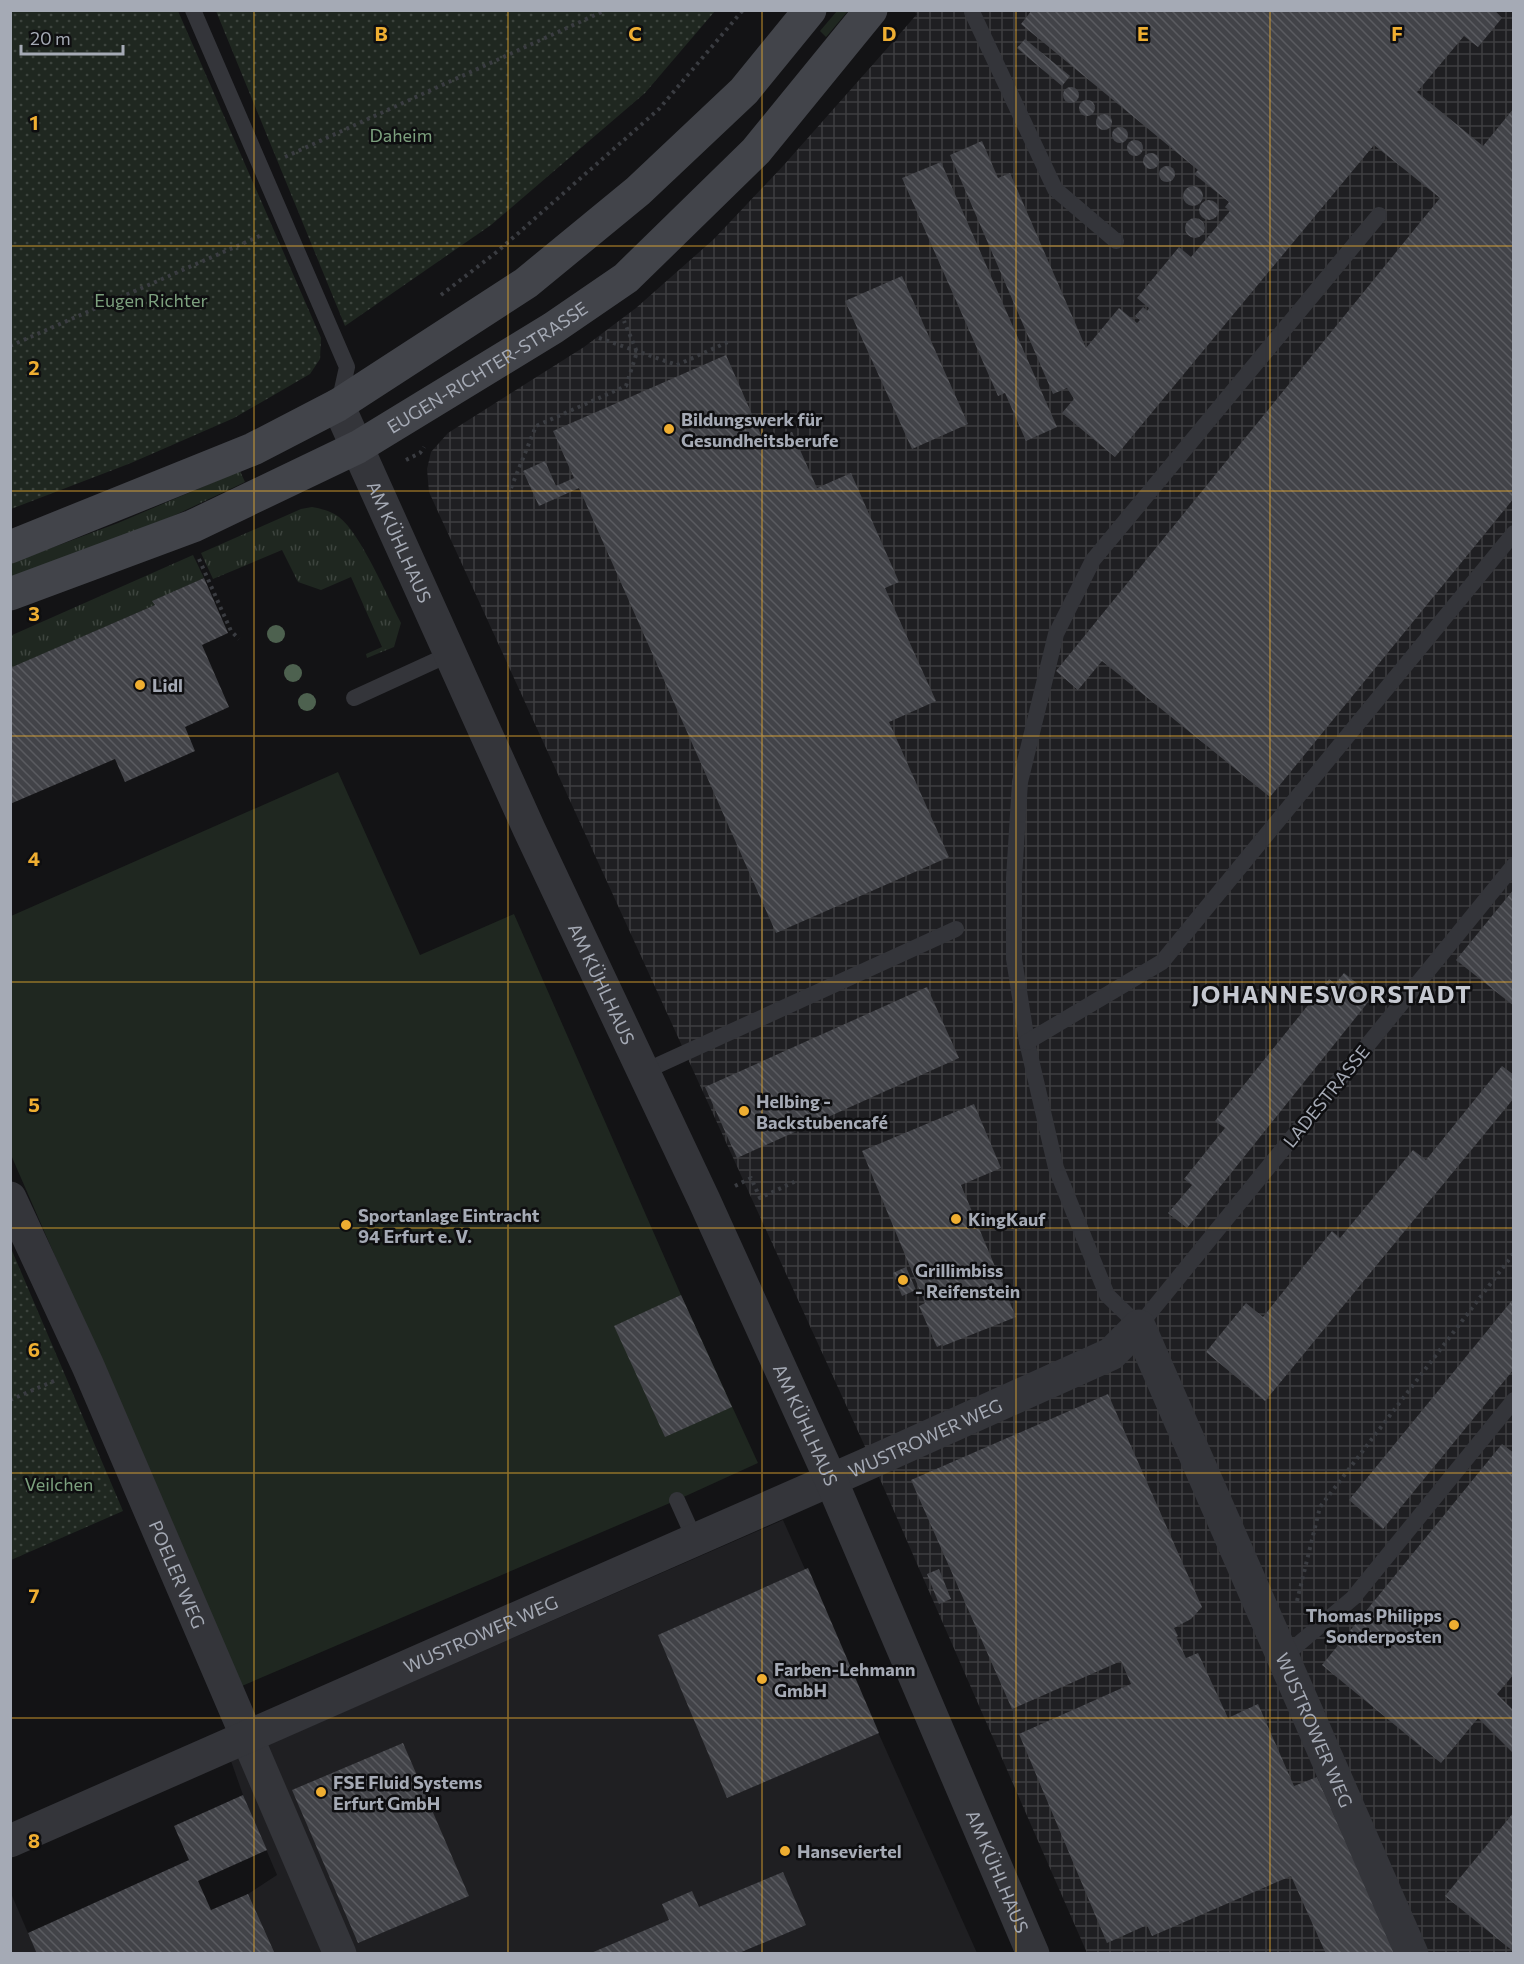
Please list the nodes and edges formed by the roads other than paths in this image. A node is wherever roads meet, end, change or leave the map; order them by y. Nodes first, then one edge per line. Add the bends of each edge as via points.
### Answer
1 (193, 10) edge
2 (810, 10) edge
3 (871, 10) edge
4 (972, 11) edge
5 (1379, 215) dead end
6 (1116, 241) dead end
7 (338, 405) junction
8 (358, 447) junction
9 (1514, 533) edge
10 (10, 547) edge
11 (10, 594) edge
12 (450, 654) junction
13 (354, 698) dead end
14 (1514, 865) edge
15 (956, 929) dead end
16 (1027, 1042) junction
17 (643, 1072) junction
18 (10, 1198) edge
19 (1138, 1326) junction
20 (1514, 1400) edge
21 (831, 1480) junction
22 (677, 1500) dead end
23 (695, 1540) junction
24 (1283, 1657) junction
25 (246, 1738) junction
26 (10, 1841) edge
27 (340, 1953) edge
28 (1033, 1953) edge
29 (1412, 1953) edge

1 - 7 lane via 346,368
2 - 7 main road via 744,91 638,191 526,283
3 - 8 main road, EUGEN-RICHTER-STRASSE via 756,151 626,278 553,328
4 - 6 lane via 1055,189
5 - 16 lane via 1093,560 1056,634 1020,782 1014,959
7 - 8 street, AM KÜHLHAUS
7 - 10 main road via 253,449
8 - 11 main road, EUGEN-RICHTER-STRASSE via 193,526
8 - 12 street, AM KÜHLHAUS
9 - 16 lane via 1162,962
12 - 13 lane
12 - 17 street, AM KÜHLHAUS
14 - 19 lane, LADESTRASSE
15 - 17 lane
16 - 19 lane via 1056,1168 1107,1295
17 - 21 street, AM KÜHLHAUS
18 - 25 street, POELER WEG via 88,1366
19 - 21 street, WUSTROWER WEG via 1111,1354
19 - 24 street, WUSTROWER WEG
20 - 24 lane via 1353,1598
21 - 23 street, WUSTROWER WEG
21 - 28 street, AM KÜHLHAUS
22 - 23 lane
23 - 25 street, WUSTROWER WEG
24 - 29 street, WUSTROWER WEG
25 - 26 street, WUSTROWER WEG
25 - 27 street, POELER WEG

